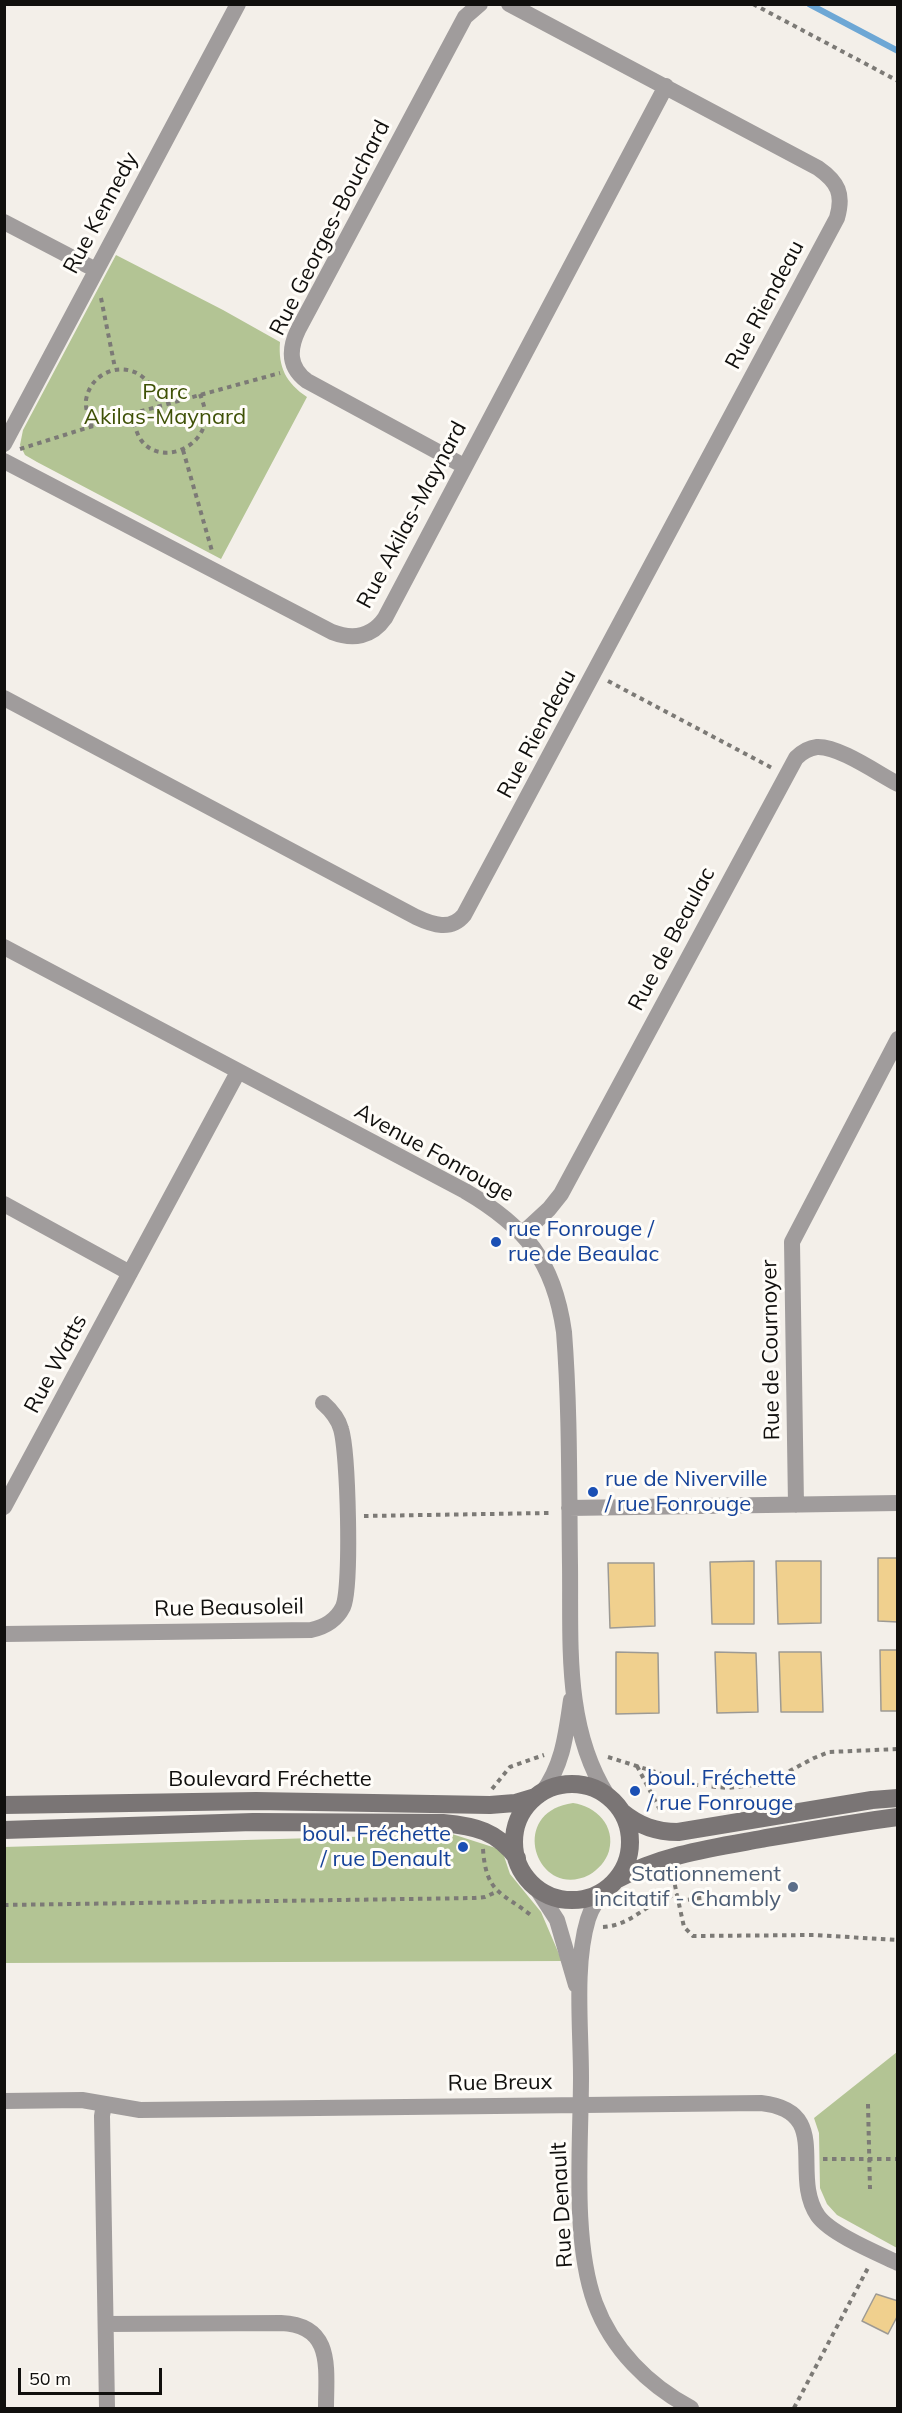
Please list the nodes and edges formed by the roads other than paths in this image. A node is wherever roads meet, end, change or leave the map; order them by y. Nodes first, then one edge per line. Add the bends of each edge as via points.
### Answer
1 (238, 4) edge
2 (480, 4) edge
3 (509, 4) edge
4 (666, 86) junction
5 (4, 222) edge
6 (96, 270) junction
7 (7, 452) edge
8 (464, 466) junction
9 (4, 698) edge
10 (897, 784) edge
11 (4, 947) edge
12 (897, 1039) edge
13 (237, 1072) junction
14 (4, 1204) edge
15 (523, 1233) junction
16 (130, 1273) junction
17 (323, 1403) dead end
18 (897, 1503) edge
19 (796, 1505) junction
20 (4, 1507) edge
21 (569, 1508) junction
22 (4, 1634) edge
23 (573, 1691) junction
24 (539, 1795) junction
25 (607, 1795) junction
26 (897, 1798) edge
27 (4, 1805) edge
28 (620, 1811) junction
29 (897, 1817) edge
30 (4, 1830) edge
31 (517, 1858) junction
32 (611, 1884) junction
33 (535, 1886) junction
34 (579, 1995) junction
35 (4, 2101) edge
36 (104, 2104) junction
37 (581, 2104) junction
38 (897, 2263) edge
39 (106, 2324) junction
40 (107, 2409) edge
41 (326, 2409) edge
42 (691, 2409) edge

1 - 6 street, Rue Kennedy
2 - 8 street, Rue Georges-Bouchard via 465,16 298,330 291,353 296,369 307,381
3 - 4 street
4 - 8 street, Rue Akilas-Maynard
4 - 9 street, Rue Riendeau via 818,168 834,181 841,194 837,218 470,907 459,921 441,925 416,917
5 - 6 street
6 - 7 street, Rue Kennedy
7 - 8 street, Rue Akilas-Maynard via 218,572 332,632 354,637 375,630 385,618
10 - 15 street, Rue de Beaulac via 825,748 805,750 796,758 561,1194
11 - 13 street, Avenue Fonrouge
12 - 19 street, Rue de Cournoyer via 792,1242
13 - 15 street, Avenue Fonrouge via 465,1191
13 - 16 street, Rue Watts
14 - 16 street
15 - 21 street, Avenue Fonrouge via 550,1279 561,1316
16 - 20 street, Rue Watts
17 - 22 street, Rue Beausoleil via 338,1419 344,1438 347,1516 346,1595 337,1616 327,1625 310,1630
18 - 19 street
19 - 21 street
21 - 23 street, Avenue Fonrouge
23 - 24 street via 562,1752 554,1774
23 - 25 street via 587,1756
24 - 25 main road via 559,1786 579,1784
24 - 27 main road, Boulevard Fréchette via 515,1803 490,1805 256,1801
24 - 31 main road via 518,1822
25 - 28 main road
26 - 28 main road via 678,1832 640,1825
28 - 32 main road via 630,1844 625,1864
29 - 32 main road via 679,1855 645,1865
30 - 31 main road, Boulevard Fréchette via 230,1823 442,1823 486,1831 501,1839
31 - 33 main road
32 - 33 main road via 576,1900 555,1897
32 - 34 street, Rue Denault via 594,1904 588,1920
33 - 34 street, Rue Denault via 557,1920
34 - 37 street, Rue Denault
35 - 36 street, Rue Breux via 82,2100
36 - 37 street, Rue Breux via 140,2110
36 - 39 street
37 - 38 street, Rue Breux via 761,2103 785,2108 798,2117 805,2132 807,2186 821,2220
37 - 42 street, Rue Denault via 582,2234 595,2302 605,2325 630,2361 661,2390
39 - 40 street
39 - 41 street via 304,2326 320,2339 324,2349

